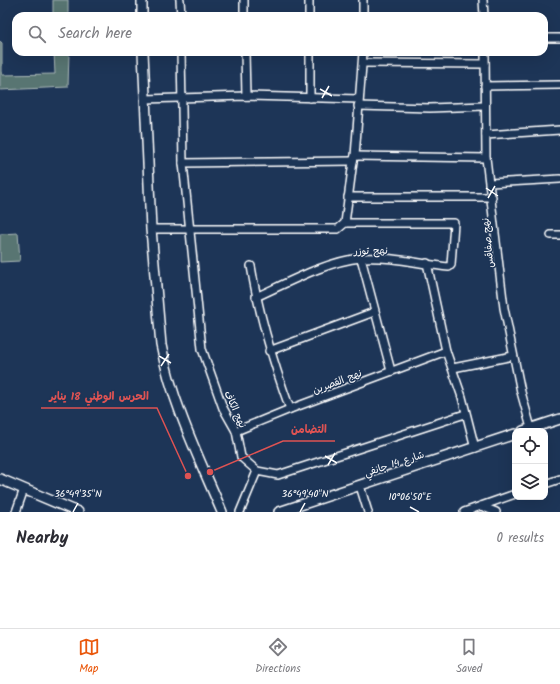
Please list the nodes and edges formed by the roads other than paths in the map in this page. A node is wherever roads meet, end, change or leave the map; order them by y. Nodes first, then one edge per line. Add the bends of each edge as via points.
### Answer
1 (142, 0) edge
2 (180, 0) edge
3 (244, 0) edge
4 (309, 0) edge
5 (363, 0) edge
6 (483, 0) edge
7 (142, 12) edge
8 (181, 12) edge
9 (244, 12) edge
10 (309, 12) edge
11 (363, 12) edge
12 (484, 12) edge
13 (548, 38) edge
14 (560, 38) edge
15 (144, 56) edge
16 (181, 56) edge
17 (245, 56) edge
18 (310, 56) edge
19 (363, 56) edge
20 (485, 56) edge
21 (363, 63) junction
22 (485, 64) junction
23 (560, 85) edge
24 (485, 86) junction
25 (246, 96) junction
26 (182, 97) junction
27 (310, 98) junction
28 (145, 99) junction
29 (358, 103) junction
30 (484, 106) junction
31 (560, 130) edge
32 (486, 135) junction
33 (354, 158) junction
34 (486, 158) junction
35 (183, 162) junction
36 (560, 179) edge
37 (490, 183) junction
38 (492, 197) junction
39 (348, 198) junction
40 (344, 224) junction
41 (151, 229) junction
42 (190, 229) junction
43 (551, 235) dead end
44 (560, 235) edge
45 (361, 258) junction
46 (428, 263) junction
47 (251, 266) dead end
48 (256, 297) junction
49 (374, 312) junction
50 (269, 351) junction
51 (446, 351) junction
52 (513, 356) junction
53 (453, 368) junction
54 (391, 371) junction
55 (290, 409) junction
56 (465, 414) junction
57 (560, 419) edge
58 (527, 428) edge
59 (533, 428) edge
60 (236, 431) junction
61 (512, 438) edge
62 (475, 448) junction
63 (257, 471) junction
64 (0, 479) edge
65 (560, 479) edge
66 (548, 483) edge
67 (360, 486) junction
68 (24, 489) junction
69 (512, 495) edge
70 (481, 506) junction
71 (16, 512) edge
72 (78, 512) edge
73 (222, 512) edge
74 (240, 512) edge
75 (279, 512) edge
76 (368, 512) edge
77 (464, 512) edge
78 (496, 512) edge

1 - 7 street
2 - 8 street
3 - 9 street
4 - 10 street
5 - 11 street
6 - 12 street
13 - 14 street
15 - 28 street
16 - 26 street, نهج الكاف
17 - 25 street
18 - 27 street
19 - 21 street
20 - 22 street, نهج صفاقس
21 - 22 street
21 - 29 street
22 - 24 street, نهج صفاقس
23 - 24 street
24 - 30 street, نهج صفاقس
25 - 26 street
25 - 27 street
26 - 28 street
26 - 35 street, نهج الكاف
27 - 29 street
28 - 41 street
29 - 30 street via 430,108
29 - 33 street
30 - 32 street, نهج صفاقس
31 - 32 street
32 - 34 street, نهج صفاقس
33 - 34 street
33 - 35 street
33 - 39 street
34 - 37 street, نهج صفاقس
35 - 42 street, نهج الكاف
36 - 37 street
37 - 38 street, نهج صفاقس
38 - 39 street
38 - 52 street, نهج صفاقس via 504,308
39 - 40 street
40 - 42 street via 330,229
40 - 46 street, نهج توزر via 454,223 450,266
41 - 42 street
41 - 73 street via 164,362 190,437
42 - 60 street, نهج الكاف via 202,349 223,408
43 - 44 street
45 - 46 street, نهج توزر via 389,258
45 - 48 street, نهج توزر via 342,261
45 - 49 street
46 - 51 street
47 - 48 street
48 - 50 street
49 - 50 street
49 - 54 street
50 - 55 street
51 - 53 street
51 - 54 street, نهج القصرين
52 - 53 street
52 - 58 street, نهج صفاقس
53 - 56 street
54 - 55 street, نهج القصرين
55 - 60 street, نهج القصرين
56 - 62 street
56 - 63 street via 291,471 272,475
57 - 59 street
60 - 63 street, نهج الكاف via 241,457
61 - 62 street, شارع 14 جانفي
62 - 67 street, شارع 14 جانفي
63 - 74 street
64 - 68 street
65 - 66 street
67 - 75 street, شارع 14 جانفي
67 - 76 street
68 - 71 street
68 - 72 street
69 - 70 street
70 - 77 street
70 - 78 street

